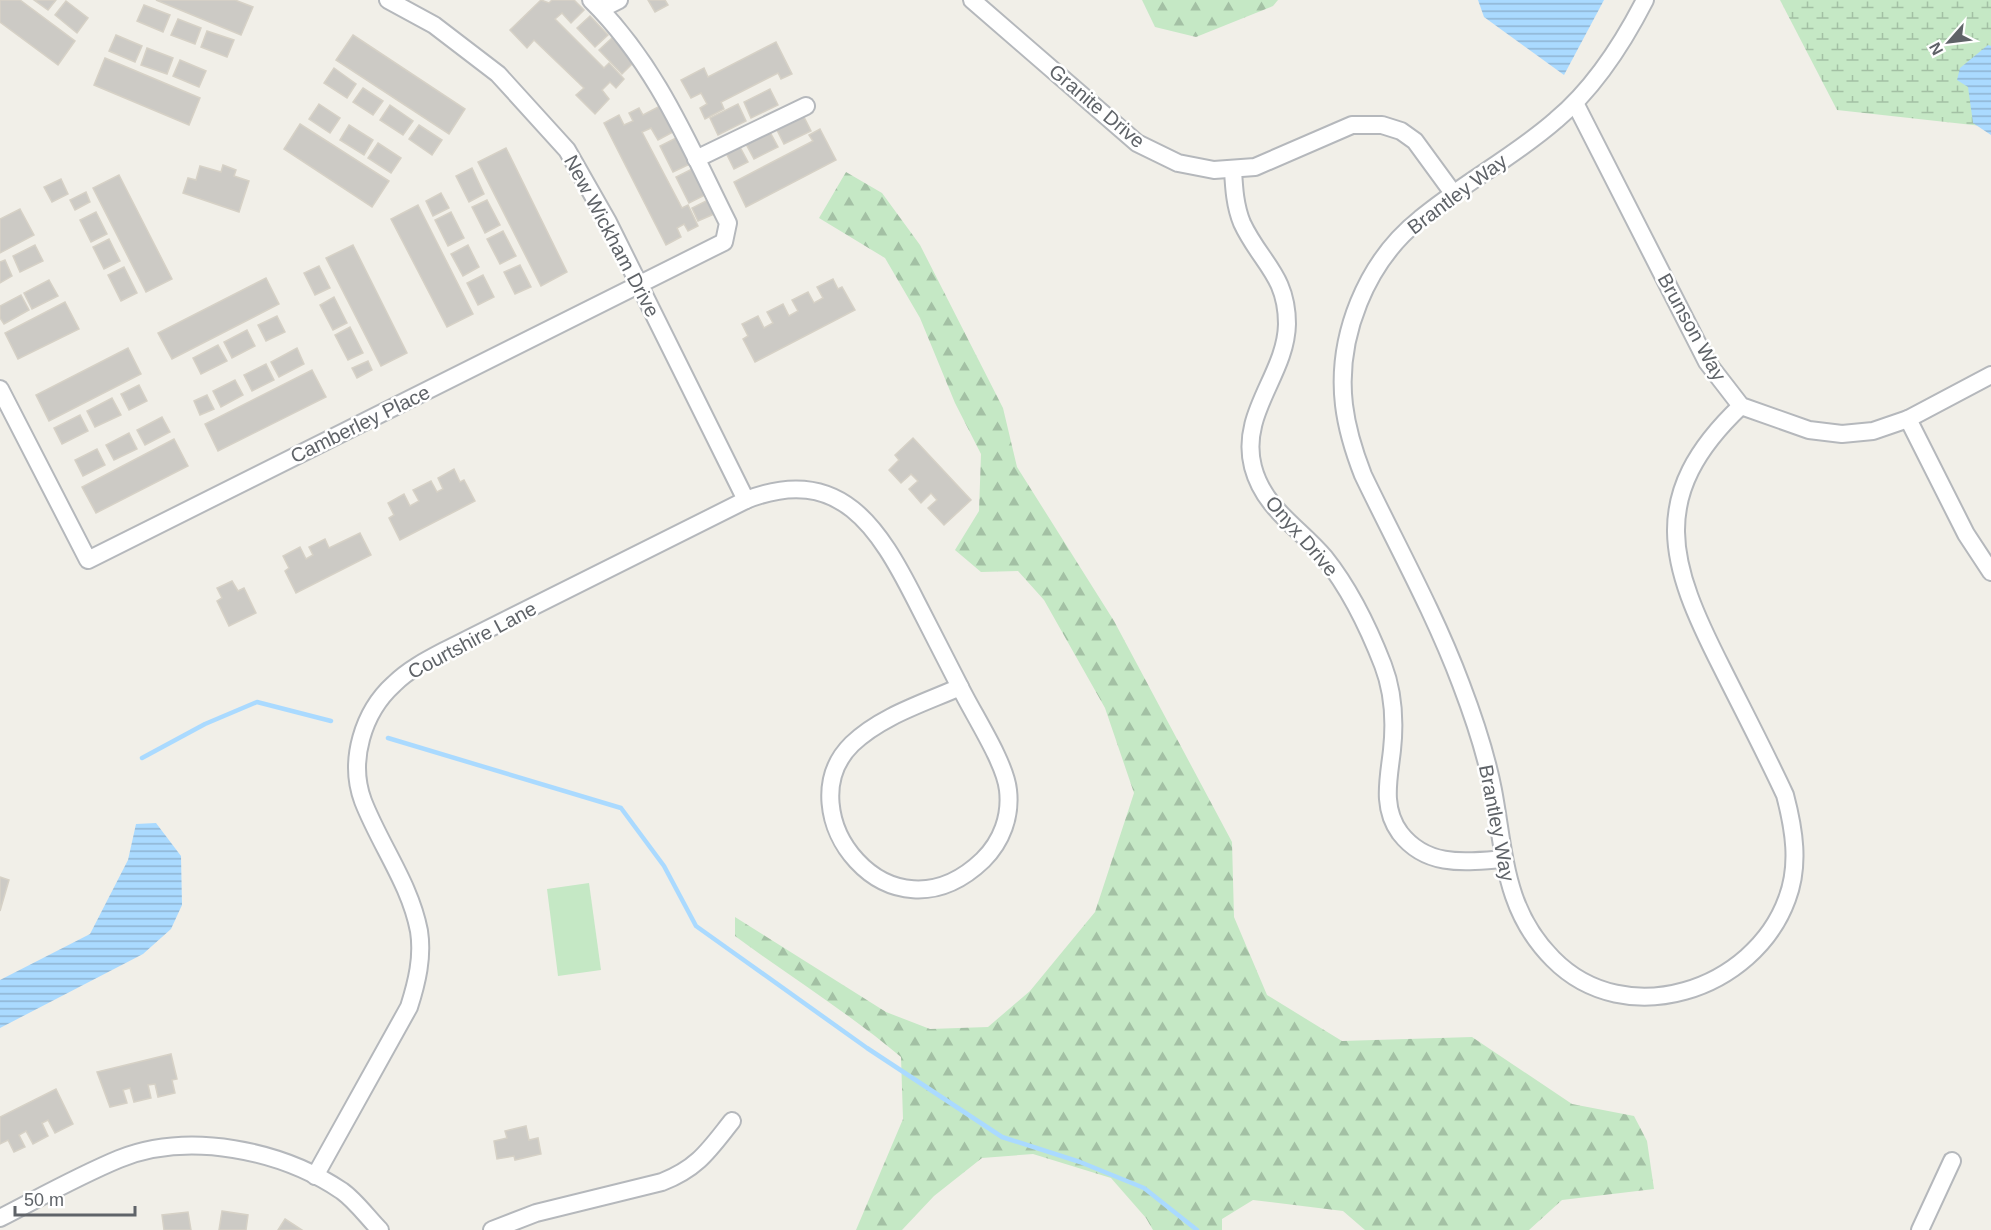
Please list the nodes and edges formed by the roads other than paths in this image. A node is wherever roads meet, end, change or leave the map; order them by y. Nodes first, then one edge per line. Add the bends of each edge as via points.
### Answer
1 (388, 0) edge
2 (619, 0) edge
3 (972, 0) edge
4 (1646, 0) edge
5 (596, 5) edge
6 (1575, 103) junction
7 (806, 106) dead end
8 (696, 159) junction
9 (1233, 170) junction
10 (1453, 193) junction
11 (640, 286) junction
12 (1991, 375) edge
13 (0, 389) edge
14 (1741, 406) junction
15 (1908, 420) junction
16 (746, 500) junction
17 (1991, 572) edge
18 (960, 687) junction
19 (1504, 859) junction
20 (732, 1121) dead end
21 (1952, 1161) dead end
22 (315, 1176) junction
23 (0, 1218) edge
24 (380, 1230) edge
25 (492, 1230) edge
26 (1920, 1230) edge

1 - 11 street, New Wickham Drive via 434,25 467,49 498,74 551,129 583,175
2 - 5 street
3 - 9 street, Granite Drive via 1137,142 1178,163
4 - 6 street, Brantley Way via 1621,42
5 - 8 street, Camberley Place via 663,91
6 - 10 street, Brantley Way
6 - 14 street, Brunson Way via 1707,362
7 - 8 street
8 - 11 street, Camberley Place via 728,223 724,242
9 - 10 street, Granite Drive via 1274,160 1352,125 1382,125 1415,141
9 - 19 street, Onyx Drive via 1242,222 1276,276 1286,310 1284,345 1253,422 1253,468 1274,509 1335,571 1384,667 1393,727 1387,793 1400,832 1418,850 1439,860 1460,863
10 - 19 street, Brantley Way via 1418,220 1375,271 1349,329 1343,366 1344,404 1350,440 1363,476 1461,682 1492,789
11 - 13 street, Camberley Place via 88,560
11 - 16 street, New Wickham Drive
12 - 15 street
14 - 15 street via 1809,430 1842,434 1873,431
14 - 19 street, Brantley Way via 1713,432 1683,486 1677,519 1677,560 1693,612 1785,795 1793,826 1795,861 1788,898 1773,930 1737,967 1710,983 1660,997 1604,990 1555,962 1537,942 1521,916
15 - 17 street via 1966,534
16 - 18 street, Courtshire Lane via 791,488 836,499 858,512 876,530 894,558
16 - 22 street, Courtshire Lane via 448,649 402,677 367,720 358,746 357,773 363,800 414,913 421,957 409,1007
18 - 18 street, Courtshire Lane via 998,762 1008,788 1009,810 1002,833 971,871 929,890 904,890 883,883 865,870 842,840 831,803 837,766 850,746 866,732
20 - 25 street via 699,1163 682,1174 536,1213
21 - 26 street
22 - 23 street via 273,1157 202,1146 161,1149 120,1159
22 - 24 street via 344,1192

